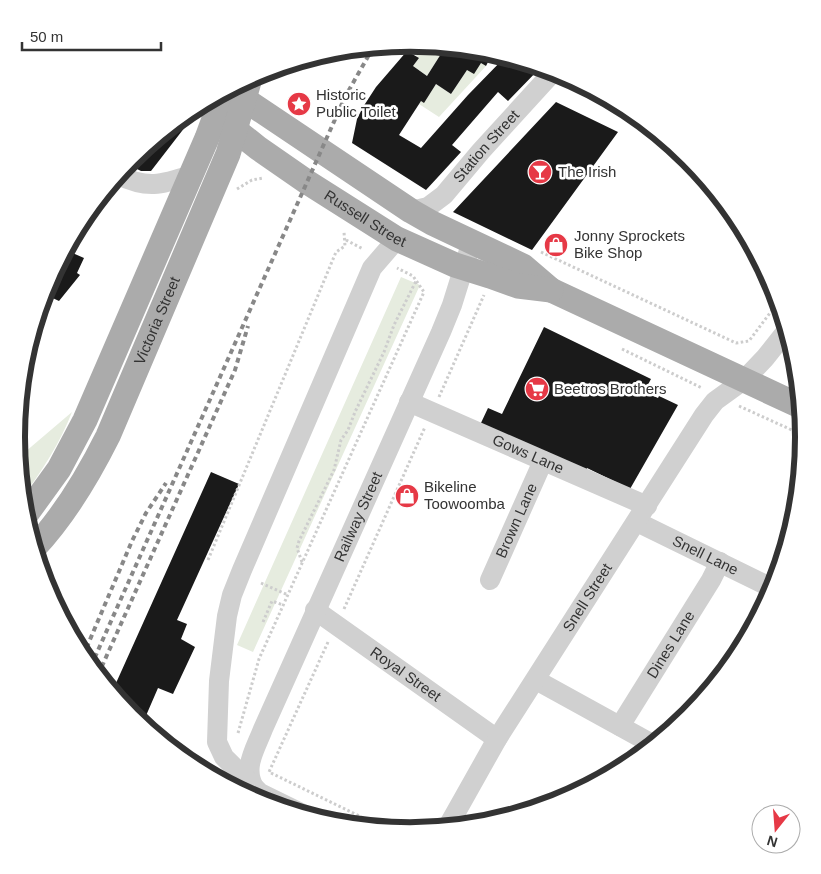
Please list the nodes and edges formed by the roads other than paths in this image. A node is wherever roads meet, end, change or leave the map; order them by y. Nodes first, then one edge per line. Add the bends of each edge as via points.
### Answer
1 (548, 77) edge
2 (228, 97) edge
3 (229, 97) edge
4 (227, 98) edge
5 (235, 130) junction
6 (191, 176) junction
7 (125, 178) edge
8 (411, 211) junction
9 (397, 239) junction
10 (472, 241) junction
11 (464, 268) junction
12 (551, 290) junction
13 (782, 335) edge
14 (744, 380) junction
15 (408, 402) junction
16 (794, 403) edge
17 (542, 461) junction
18 (31, 508) edge
19 (642, 514) junction
20 (39, 541) edge
21 (720, 562) junction
22 (490, 580) dead end
23 (767, 585) edge
24 (315, 610) junction
25 (536, 680) junction
26 (620, 726) junction
27 (497, 739) junction
28 (647, 741) edge
29 (256, 789) joint
30 (451, 820) edge

1 - 8 street, Station Street via 444,195 428,207
2 - 5 main road, Victoria Street
3 - 8 main road, Russell Street
4 - 6 main road, Victoria Street
5 - 9 main road, Russell Street via 307,182
5 - 20 main road, Victoria Street via 228,154 108,436 74,498
6 - 7 street via 151,185
6 - 18 main road, Victoria Street via 85,420 59,470
8 - 10 main road, Russell Street
9 - 11 main road, Russell Street
9 - 29 street via 372,268 232,595 219,681 217,742 224,757
10 - 11 street, Railway Street
10 - 12 main road, Russell Street via 523,266
11 - 12 main road, Russell Street via 518,286
11 - 15 street, Railway Street via 441,332
12 - 14 main road, Russell Street
13 - 14 street, Snell Street
14 - 16 main road, Russell Street
14 - 19 street, Snell Street via 715,401
15 - 17 street, Gows Lane
15 - 24 street, Railway Street
17 - 19 street, Gows Lane
17 - 22 street, Brown Lane
19 - 21 street, Snell Lane
19 - 25 street, Snell Street
21 - 23 street, Snell Lane
21 - 26 street, Dines Lane
24 - 27 street, Royal Street
24 - 29 street, Railway Street via 249,765 249,776
25 - 26 street
25 - 27 street, Snell Street
26 - 28 street
27 - 30 street, Snell Street

